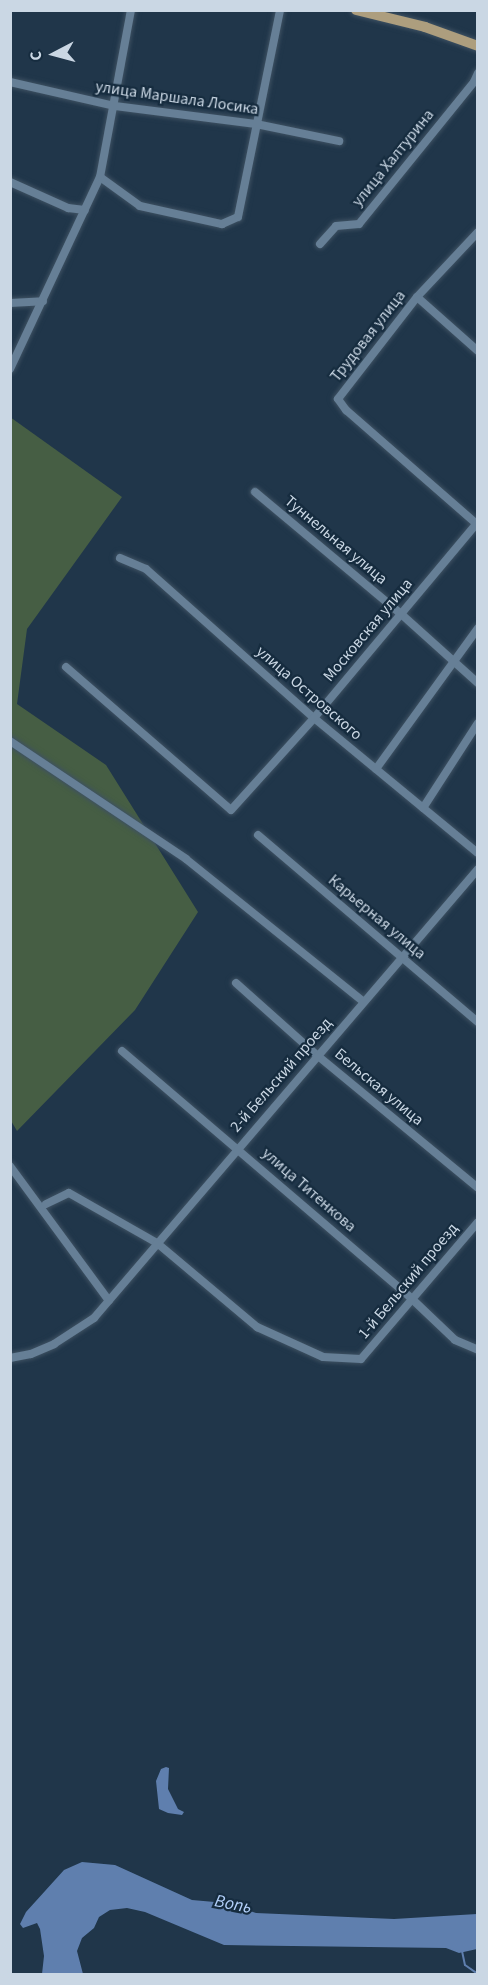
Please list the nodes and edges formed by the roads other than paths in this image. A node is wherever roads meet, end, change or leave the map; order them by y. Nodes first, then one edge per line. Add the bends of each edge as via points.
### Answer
1 (131, 10) edge
2 (280, 10) edge
3 (356, 10) edge
4 (477, 46) edge
5 (477, 73) edge
6 (10, 82) edge
7 (115, 106) junction
8 (255, 124) junction
9 (339, 141) dead end
10 (100, 177) junction
11 (10, 182) edge
12 (85, 210) junction
13 (477, 232) edge
14 (320, 244) dead end
15 (417, 297) junction
16 (43, 301) junction
17 (10, 303) edge
18 (477, 351) edge
19 (10, 369) edge
20 (255, 492) dead end
21 (477, 524) edge
22 (120, 558) dead end
23 (401, 614) junction
24 (477, 628) edge
25 (453, 661) junction
26 (66, 667) dead end
27 (477, 683) edge
28 (314, 718) junction
29 (477, 723) edge
30 (10, 741) edge
31 (376, 769) junction
32 (423, 808) junction
33 (258, 835) dead end
34 (477, 853) edge
35 (477, 869) edge
36 (402, 958) junction
37 (236, 983) dead end
38 (364, 1002) junction
39 (477, 1022) edge
40 (122, 1051) dead end
41 (318, 1056) junction
42 (238, 1149) junction
43 (10, 1166) edge
44 (477, 1188) edge
45 (46, 1204) dead end
46 (477, 1222) edge
47 (157, 1243) junction
48 (412, 1299) junction
49 (109, 1301) junction
50 (477, 1350) edge
51 (10, 1358) edge

1 - 7 street
2 - 8 street
3 - 4 main road via 425,27
5 - 14 street, улица Халтурина via 474,82 359,224 336,226
6 - 7 street, улица Маршала Лосика
7 - 8 street, улица Маршала Лосика
7 - 10 street
8 - 9 street, улица Маршала Лосика
8 - 10 street via 238,217 222,224 140,206
10 - 12 street
11 - 12 street via 68,208
12 - 16 street
13 - 15 street, Трудовая улица
15 - 18 street
15 - 21 street, Трудовая улица via 338,399
16 - 17 street
16 - 19 street
20 - 23 street, Туннельная улица
21 - 23 street, Московская улица
22 - 28 street, улица Островского via 146,569
23 - 25 street, Туннельная улица
23 - 28 street, Московская улица
24 - 25 street
25 - 27 street, Туннельная улица
25 - 31 street
26 - 28 street, Московская улица via 231,810
28 - 31 street, улица Островского
29 - 32 street
30 - 38 street via 186,859
31 - 32 street, улица Островского
32 - 34 street, улица Островского
33 - 36 street, Карьерная улица
35 - 36 street, 2-й Бельский проезд
36 - 38 street, 2-й Бельский проезд
36 - 39 street, Карьерная улица
37 - 41 street, Бельская улица
38 - 41 street, 2-й Бельский проезд
40 - 42 street, улица Титенкова
41 - 42 street, 2-й Бельский проезд
41 - 44 street, Бельская улица
42 - 47 street, 2-й Бельский проезд
42 - 48 street, улица Титенкова
43 - 49 street
45 - 47 street via 69,1193
46 - 48 street, 1-й Бельский проезд
47 - 48 street, 1-й Бельский проезд via 257,1327 322,1357 361,1359
47 - 49 street, 2-й Бельский проезд
48 - 50 street, улица Титенкова via 455,1340
49 - 51 street, 2-й Бельский проезд via 75,1332 38,1351

